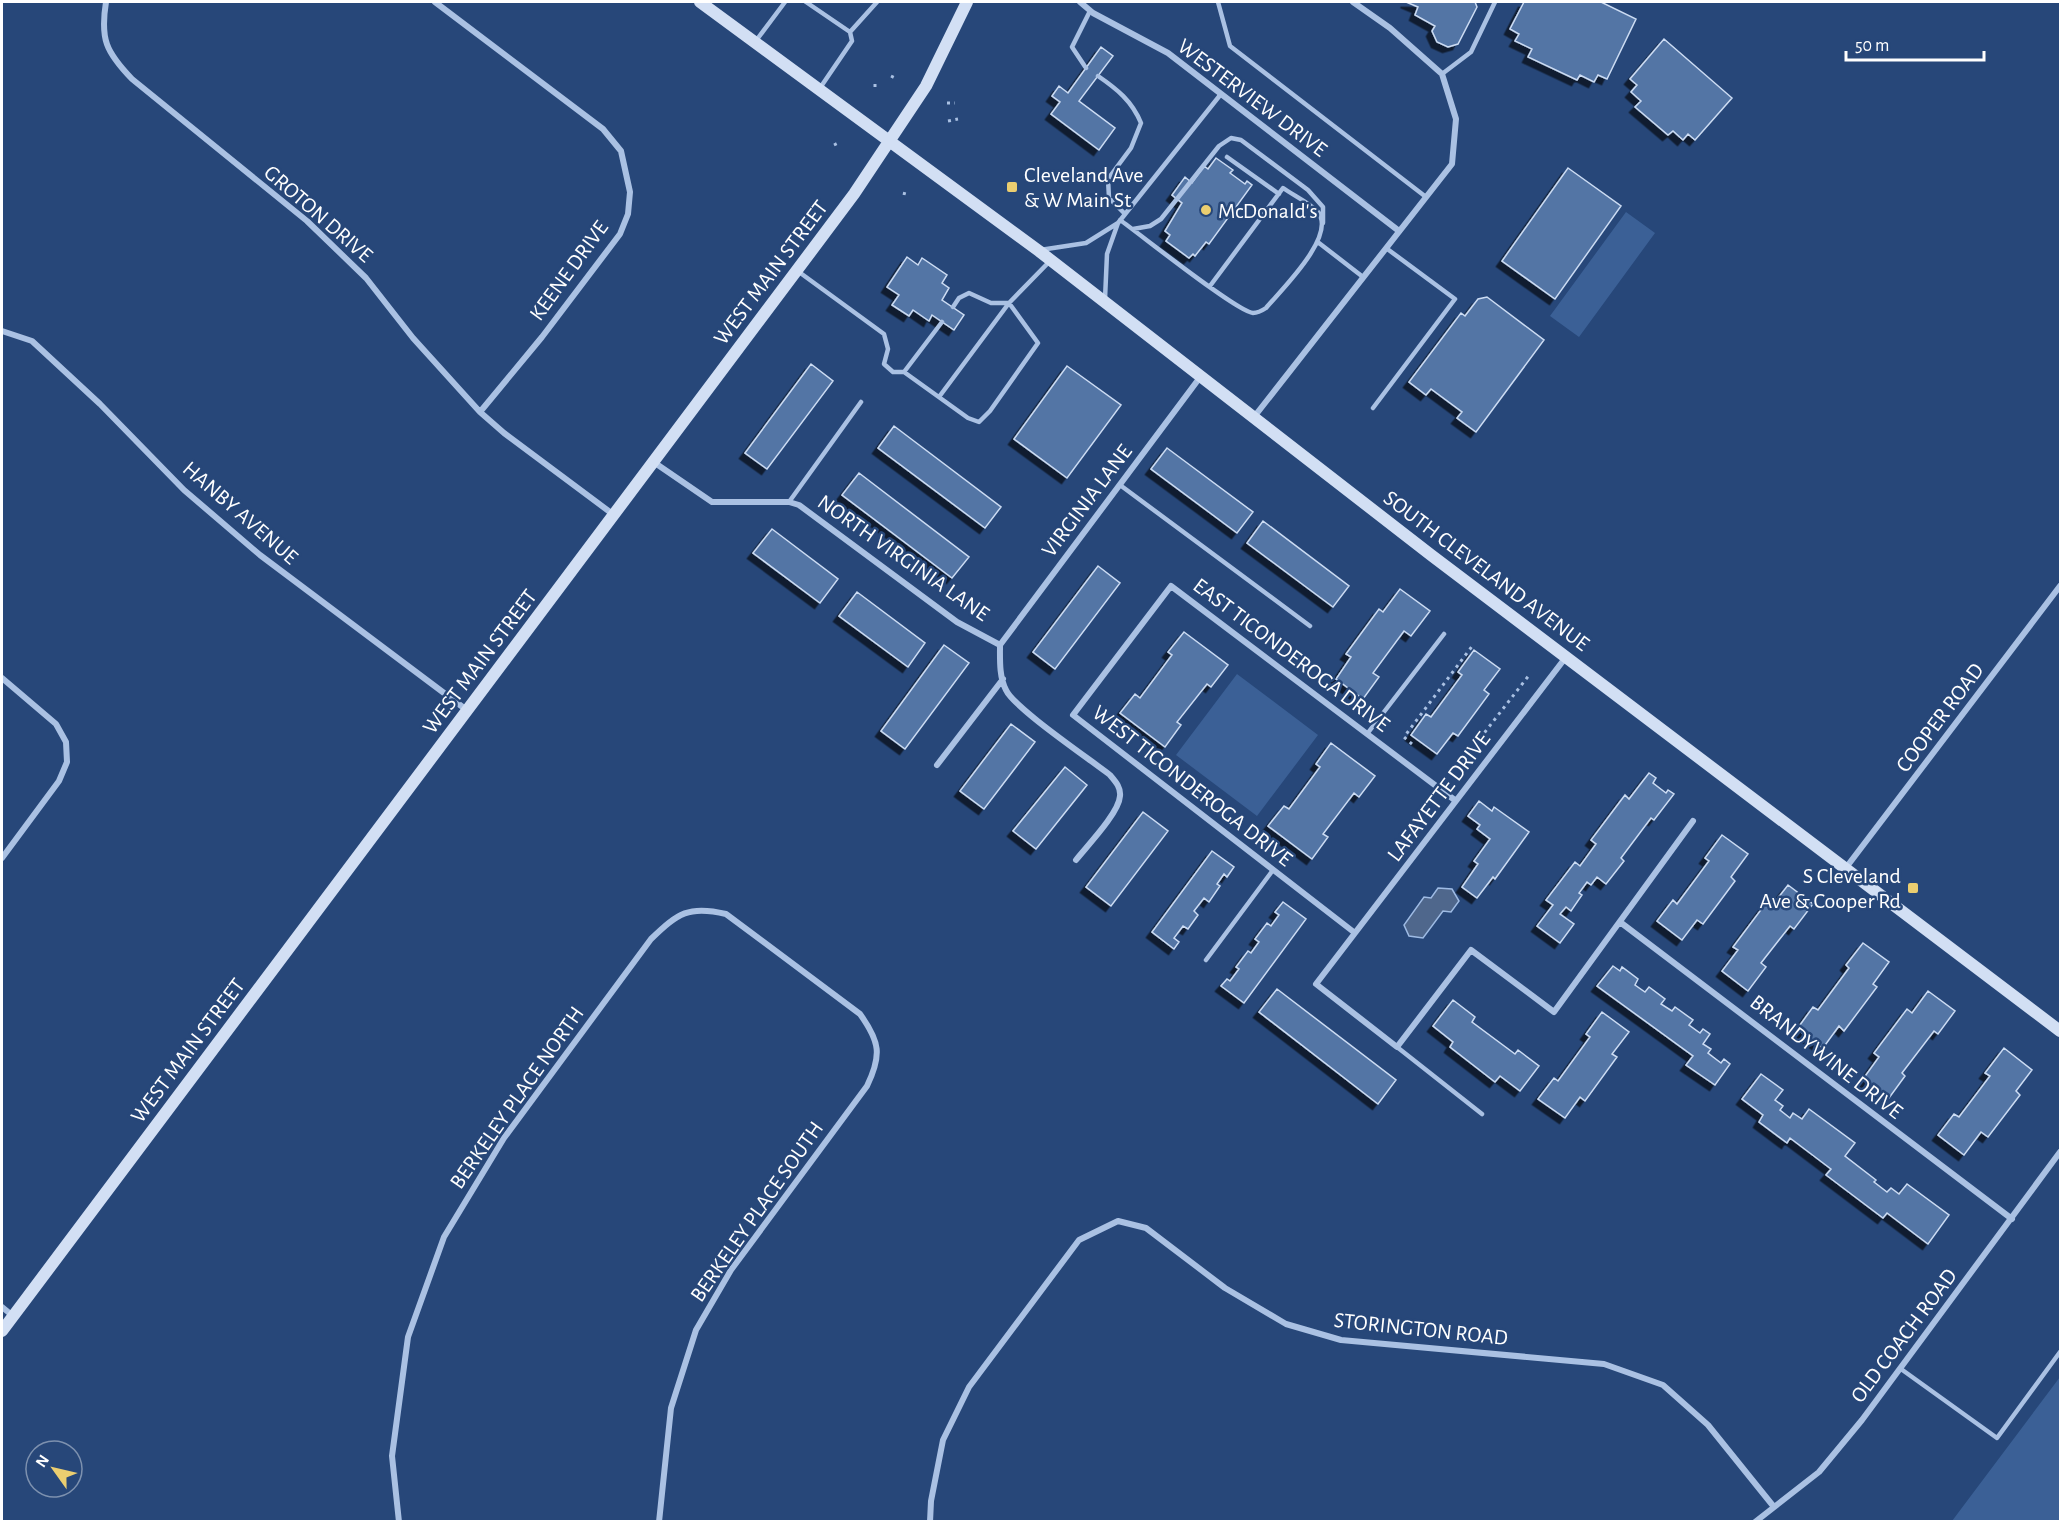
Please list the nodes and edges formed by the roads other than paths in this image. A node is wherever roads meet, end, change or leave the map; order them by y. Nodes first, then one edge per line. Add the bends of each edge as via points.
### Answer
1 (106, 2) edge
2 (435, 2) edge
3 (700, 2) edge
4 (785, 2) edge
5 (806, 2) edge
6 (877, 2) edge
7 (967, 2) edge
8 (1080, 2) edge
9 (1218, 2) edge
10 (1353, 2) edge
11 (1495, 2) edge
12 (1090, 11) junction
13 (850, 32) junction
14 (755, 42) junction
15 (1086, 68) dead end
16 (1442, 74) junction
17 (1098, 76) dead end
18 (819, 90) junction
19 (1221, 94) junction
20 (889, 142) junction
21 (1227, 157) dead end
22 (1279, 194) junction
23 (1426, 197) junction
24 (1125, 214) junction
25 (1119, 221) junction
26 (1323, 225) junction
27 (1132, 229) junction
28 (1399, 231) junction
29 (1319, 243) junction
30 (1386, 248) junction
31 (1039, 251) junction
32 (1051, 260) junction
33 (796, 270) junction
34 (1363, 277) junction
35 (1210, 286) junction
36 (1105, 302) junction
37 (1009, 303) junction
38 (953, 307) dead end
39 (942, 322) dead end
40 (2, 331) edge
41 (904, 372) junction
42 (1201, 376) junction
43 (939, 397) junction
44 (861, 402) dead end
45 (1373, 408) dead end
46 (480, 412) junction
47 (1253, 417) junction
48 (655, 463) junction
49 (1120, 485) junction
50 (789, 502) junction
51 (615, 516) junction
52 (2061, 586) edge
53 (1310, 626) dead end
54 (1444, 633) dead end
55 (1000, 645) junction
56 (1122, 651) joint
57 (1567, 656) junction
58 (2, 678) edge
59 (1003, 679) junction
60 (468, 711) junction
61 (1367, 734) junction
62 (937, 765) dead end
63 (1456, 801) junction
64 (1692, 821) dead end
65 (2, 858) edge
66 (1076, 860) dead end
67 (1845, 869) junction
68 (1273, 870) junction
69 (1620, 922) junction
70 (1355, 933) junction
71 (1206, 960) dead end
72 (794, 964) joint
73 (2061, 1031) edge
74 (1397, 1047) junction
75 (1482, 1114) dead end
76 (2061, 1152) edge
77 (2012, 1219) junction
78 (2, 1307) edge
79 (13, 1316) junction
80 (2, 1331) edge
81 (2061, 1352) edge
82 (1901, 1369) junction
83 (1774, 1507) junction
84 (399, 1521) edge
85 (659, 1521) edge
86 (930, 1521) edge
87 (1755, 1521) edge

1 - 46 street, GROTON DRIVE via 101,29 111,57 132,79 307,221 366,278 413,338
2 - 46 street, KEENE DRIVE via 603,129 621,152 630,192 620,234
3 - 14 main road, SOUTH CLEVELAND AVENUE
4 - 14 lane
5 - 13 lane
6 - 13 lane
7 - 20 main road, WEST MAIN STREET via 926,86
8 - 12 street, WESTERVIEW DRIVE
9 - 23 lane via 1230,46
10 - 16 street via 1390,28
11 - 16 lane via 1471,52
12 - 15 lane via 1072,46
12 - 19 street, WESTERVIEW DRIVE via 1168,53
13 - 18 lane via 852,41
14 - 18 main road, SOUTH CLEVELAND AVENUE
16 - 23 street via 1456,119 1452,164
17 - 24 lane via 1135,108 1140,123 1131,148 1108,179 1109,198
18 - 20 main road, SOUTH CLEVELAND AVENUE
19 - 24 lane
19 - 28 street, WESTERVIEW DRIVE
20 - 31 main road, SOUTH CLEVELAND AVENUE
20 - 33 main road, WEST MAIN STREET
21 - 22 lane
22 - 26 lane via 1283,188 1318,212
22 - 35 lane
23 - 28 street
24 - 25 lane
25 - 27 lane
25 - 31 lane via 1086,243
25 - 36 lane via 1107,254
26 - 27 lane via 1323,207 1308,190 1242,140 1231,138 1219,146 1161,219 1150,226
26 - 29 lane
27 - 35 lane
28 - 30 street
29 - 34 lane
29 - 35 lane via 1266,308 1254,313 1241,309
30 - 34 street
30 - 45 lane via 1455,299
31 - 32 main road, SOUTH CLEVELAND AVENUE
32 - 36 main road, SOUTH CLEVELAND AVENUE
32 - 37 lane
33 - 41 lane via 884,334 888,349 884,363 893,372
33 - 48 main road, WEST MAIN STREET
34 - 47 street
36 - 42 main road, SOUTH CLEVELAND AVENUE
37 - 38 lane via 991,303 969,293
37 - 43 lane
37 - 43 lane via 1038,344 990,411 979,422
39 - 41 lane
40 - 60 street, HANBY AVENUE via 32,341 184,490 260,555
41 - 43 lane
42 - 47 main road, SOUTH CLEVELAND AVENUE
42 - 49 street, VIRGINIA LANE
44 - 50 lane
46 - 51 street, GROTON DRIVE
47 - 57 main road, SOUTH CLEVELAND AVENUE
48 - 50 street, NORTH VIRGINIA LANE via 712,502
48 - 51 main road, WEST MAIN STREET
49 - 53 lane
49 - 55 street, VIRGINIA LANE
50 - 55 street, NORTH VIRGINIA LANE via 799,505 957,622
51 - 60 main road, WEST MAIN STREET
52 - 67 street, COOPER ROAD
54 - 61 lane
55 - 59 street
56 - 61 street, EAST TICONDEROGA DRIVE via 1171,586
56 - 68 street, WEST TICONDEROGA DRIVE via 1073,715
57 - 63 street, LAFAYETTE DRIVE
57 - 67 main road, SOUTH CLEVELAND AVENUE
58 - 65 street via 56,724 66,742 67,762 59,781
59 - 62 street
59 - 66 street via 1006,692 1021,707 1118,784 1116,808
60 - 79 main road, WEST MAIN STREET
61 - 63 street, EAST TICONDEROGA DRIVE
63 - 70 street, LAFAYETTE DRIVE
64 - 69 street
67 - 73 main road, SOUTH CLEVELAND AVENUE
68 - 70 street, WEST TICONDEROGA DRIVE
68 - 71 lane
69 - 74 street via 1554,1012 1471,950
69 - 77 street, BRANDYWINE DRIVE
70 - 74 street, LAFAYETTE DRIVE via 1316,984
72 - 84 street, BERKELEY PLACE NORTH via 726,914 706,909 673,918 651,939 504,1138 444,1237 408,1337 392,1456
72 - 85 street, BERKELEY PLACE SOUTH via 860,1014 879,1049 875,1068 867,1086 731,1270 696,1330 671,1408
74 - 75 lane
76 - 77 street, OLD COACH ROAD
77 - 82 street, OLD COACH ROAD
78 - 79 street
79 - 80 main road, WEST MAIN STREET
81 - 82 lane via 1997,1438
82 - 83 street, OLD COACH ROAD via 1819,1472
83 - 86 street, STORINGTON ROAD via 1708,1425 1663,1385 1604,1364 1341,1340 1286,1324 1225,1288 1146,1228 1118,1221 1079,1240 969,1387 943,1440
83 - 87 street, OLD COACH ROAD

